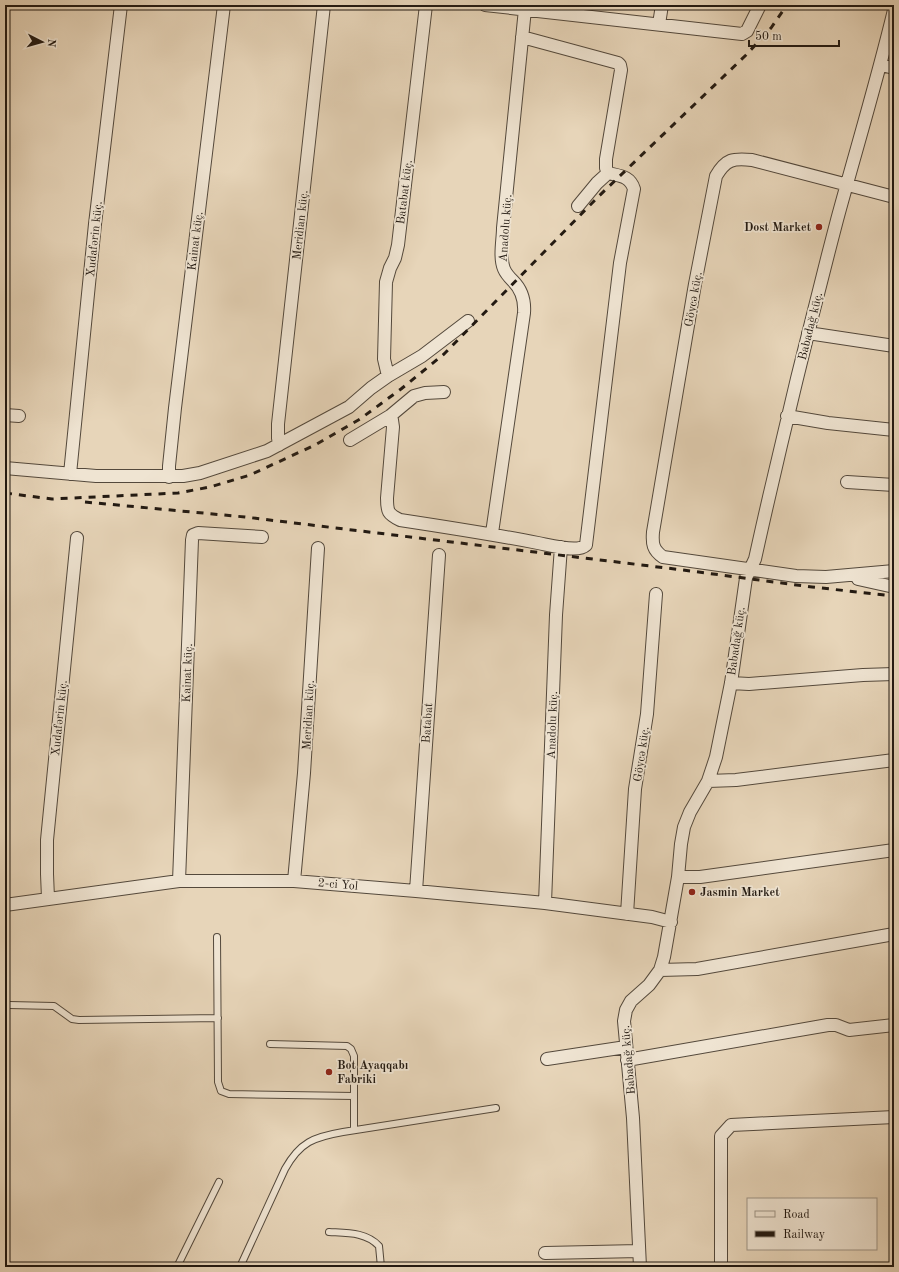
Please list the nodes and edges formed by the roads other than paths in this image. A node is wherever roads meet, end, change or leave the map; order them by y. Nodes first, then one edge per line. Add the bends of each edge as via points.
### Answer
1 (120, 5) edge
2 (224, 5) edge
3 (324, 5) edge
4 (426, 5) edge
5 (486, 5) edge
6 (662, 5) edge
7 (760, 5) edge
8 (525, 9) junction
9 (574, 10) edge
10 (894, 10) edge
11 (659, 24) junction
12 (522, 37) junction
13 (881, 65) junction
14 (894, 68) edge
15 (608, 173) junction
16 (846, 185) junction
17 (894, 197) edge
18 (578, 206) dead end
19 (468, 321) dead end
20 (808, 333) junction
21 (894, 346) edge
22 (388, 376) junction
23 (444, 392) dead end
24 (5, 415) edge
25 (19, 416) dead end
26 (390, 416) junction
27 (787, 416) junction
28 (894, 430) edge
29 (350, 440) dead end
30 (279, 445) junction
31 (5, 468) edge
32 (70, 474) junction
33 (169, 477) junction
34 (847, 482) dead end
35 (894, 485) edge
36 (492, 534) junction
37 (262, 537) dead end
38 (77, 538) dead end
39 (561, 547) junction
40 (318, 548) dead end
41 (439, 555) dead end
42 (750, 570) junction
43 (894, 571) edge
44 (847, 576) junction
45 (894, 587) edge
46 (656, 594) dead end
47 (894, 674) edge
48 (731, 683) junction
49 (894, 760) edge
50 (708, 780) junction
51 (894, 850) edge
52 (678, 877) junction
53 (179, 881) junction
54 (294, 881) junction
55 (416, 891) junction
56 (48, 898) junction
57 (545, 903) junction
58 (5, 904) edge
59 (627, 914) junction
60 (671, 922) junction
61 (894, 934) edge
62 (217, 937) dead end
63 (660, 970) junction
64 (9, 1005) dead end
65 (218, 1018) junction
66 (894, 1025) edge
67 (270, 1044) dead end
68 (626, 1047) junction
69 (547, 1059) dead end
70 (627, 1060) junction
71 (354, 1096) junction
72 (496, 1108) dead end
73 (894, 1117) edge
74 (354, 1130) junction
75 (219, 1182) dead end
76 (329, 1232) dead end
77 (639, 1251) junction
78 (545, 1253) dead end
79 (243, 1260) junction
80 (177, 1267) edge
81 (240, 1267) edge
82 (245, 1267) edge
83 (380, 1267) edge
84 (640, 1267) edge
85 (721, 1267) edge

1 - 32 street, Xudafərin küç.
2 - 33 street, Kainat küç.
3 - 30 street, Meridian küç. via 278,416
4 - 22 street, Batabat küç. via 398,245 386,282 384,358
5 - 8 street
6 - 11 street
7 - 11 street via 747,31 742,34
8 - 9 street
8 - 12 street, Anadolu küç.
9 - 11 street
10 - 13 street, Babadağ küç.
12 - 15 street via 620,65 606,159
12 - 36 street, Anadolu küç. via 502,259 507,275 524,296 524,313
13 - 14 street
13 - 16 street, Babadağ küç.
15 - 18 street
15 - 39 street via 628,178 634,189 620,263 586,545 580,548
16 - 17 street, Göycə küç.
16 - 20 street, Babadağ küç.
16 - 42 street, Göycə küç. via 741,159 732,160 722,166 716,176 695,284 652,542 655,551 663,557
19 - 22 street via 422,356
20 - 21 street
20 - 27 street, Babadağ küç.
22 - 30 street via 349,408
23 - 26 street via 414,396
24 - 25 street
26 - 29 street
26 - 36 street via 393,427 387,509 391,515 400,520
27 - 28 street via 828,424
27 - 42 street, Babadağ küç.
30 - 33 street via 200,472
31 - 32 street
32 - 33 street
34 - 35 street
36 - 39 street
37 - 53 street, Kainat küç. via 198,533 193,535
38 - 56 street, Xudafərin küç. via 47,840
39 - 57 street, Anadolu küç.
40 - 54 street, Meridian küç. via 304,773
41 - 55 street, Batabat
42 - 44 street via 796,576
42 - 48 street, Babadağ küç. via 744,588
43 - 44 street
44 - 45 street
46 - 59 street, Göycə küç. via 646,714 635,789
47 - 48 street
48 - 50 street, Babadağ küç. via 716,757
49 - 50 street via 736,780
50 - 52 street, Babadağ küç. via 684,827
51 - 52 street via 700,877
52 - 60 street, Babadağ küç.
53 - 54 street, 2-ci Yol
53 - 56 street, 2-ci Yol
54 - 55 street, 2-ci Yol
55 - 57 street, 2-ci Yol
56 - 58 street, 2-ci Yol
57 - 59 street, 2-ci Yol
59 - 60 street, 2-ci Yol
60 - 63 street, Babadağ küç.
61 - 63 street via 697,969
62 - 65 lane
63 - 68 street, Babadağ küç. via 631,1001 626,1010
64 - 65 lane via 54,1006 72,1019 79,1020
65 - 71 lane via 218,1082 221,1091 229,1094
66 - 70 street via 848,1030 828,1024
67 - 71 lane via 347,1046 354,1056
68 - 69 street
68 - 70 street, Babadağ küç.
70 - 77 street, Babadağ küç. via 634,1134
71 - 74 lane
72 - 74 lane
73 - 85 street via 731,1125 721,1136
74 - 79 lane via 319,1138 300,1148 293,1156
75 - 80 lane
76 - 83 lane via 363,1235 374,1240 379,1246
77 - 78 street
77 - 84 street, Babadağ küç.
79 - 81 lane
79 - 82 lane

